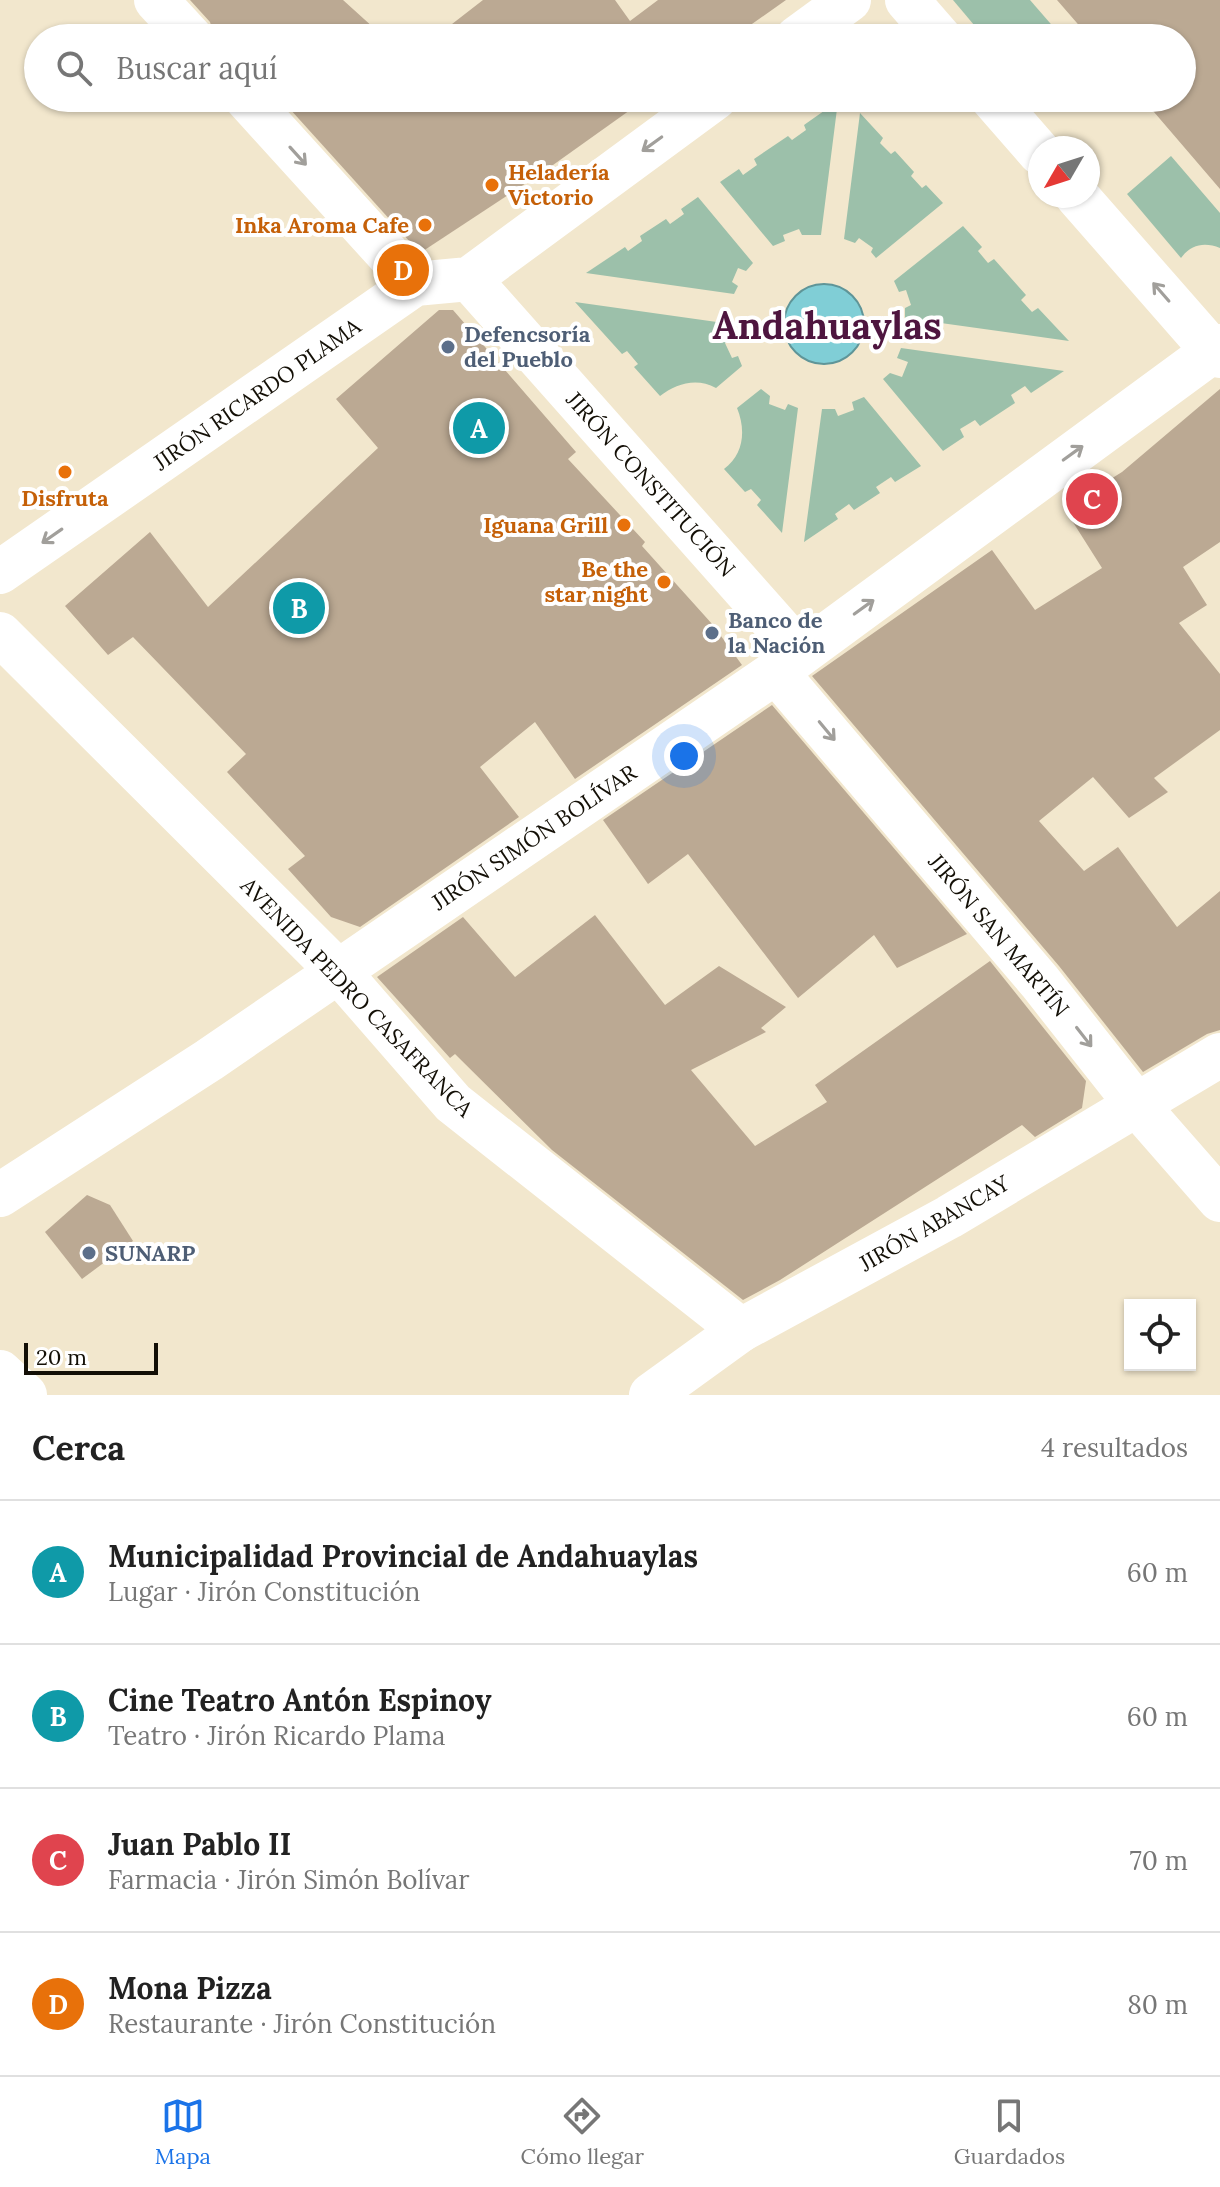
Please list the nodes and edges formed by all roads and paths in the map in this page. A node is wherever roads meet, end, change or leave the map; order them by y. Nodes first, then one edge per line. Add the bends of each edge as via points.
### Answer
1 (156, 0) edge
2 (849, 0) edge
3 (907, 0) edge
4 (178, 24) edge
5 (816, 24) edge
6 (928, 24) edge
7 (259, 112) edge
8 (696, 112) edge
9 (1004, 112) edge
10 (1028, 139) edge
11 (1088, 208) edge
12 (469, 279) junction
13 (415, 284) junction
14 (1217, 351) edge
15 (0, 572) edge
16 (0, 634) edge
17 (788, 662) junction
18 (338, 971) junction
19 (1220, 1055) edge
20 (1136, 1104) junction
21 (0, 1195) edge
22 (1220, 1200) edge
23 (741, 1330) junction
24 (0, 1372) edge
25 (25, 1395) edge
26 (651, 1395) edge

1 - 4 street
2 - 5 street
3 - 6 street
7 -> 13 street
8 -> 12 street
9 - 10 street
14 -> 11 street
12 - 13 street, JIRÓN RICARDO PLAMA
12 - 17 street, JIRÓN CONSTITUCIÓN
13 -> 15 street, JIRÓN RICARDO PLAMA
17 -> 14 street, JIRÓN SIMÓN BOLÍVAR
16 - 18 street, AVENIDA PEDRO CASAFRANCA
17 - 18 street, JIRÓN SIMÓN BOLÍVAR
17 -> 20 street, JIRÓN SAN MARTÍN
18 - 21 street, JIRÓN SIMÓN BOLÍVAR
18 - 23 street, AVENIDA PEDRO CASAFRANCA via 453,1103
19 - 20 street, JIRÓN ABANCAY
20 - 22 street, JIRÓN SAN MARTÍN
20 - 23 street, JIRÓN ABANCAY via 949,1217
23 - 26 street, JIRÓN ABANCAY
24 - 25 street

